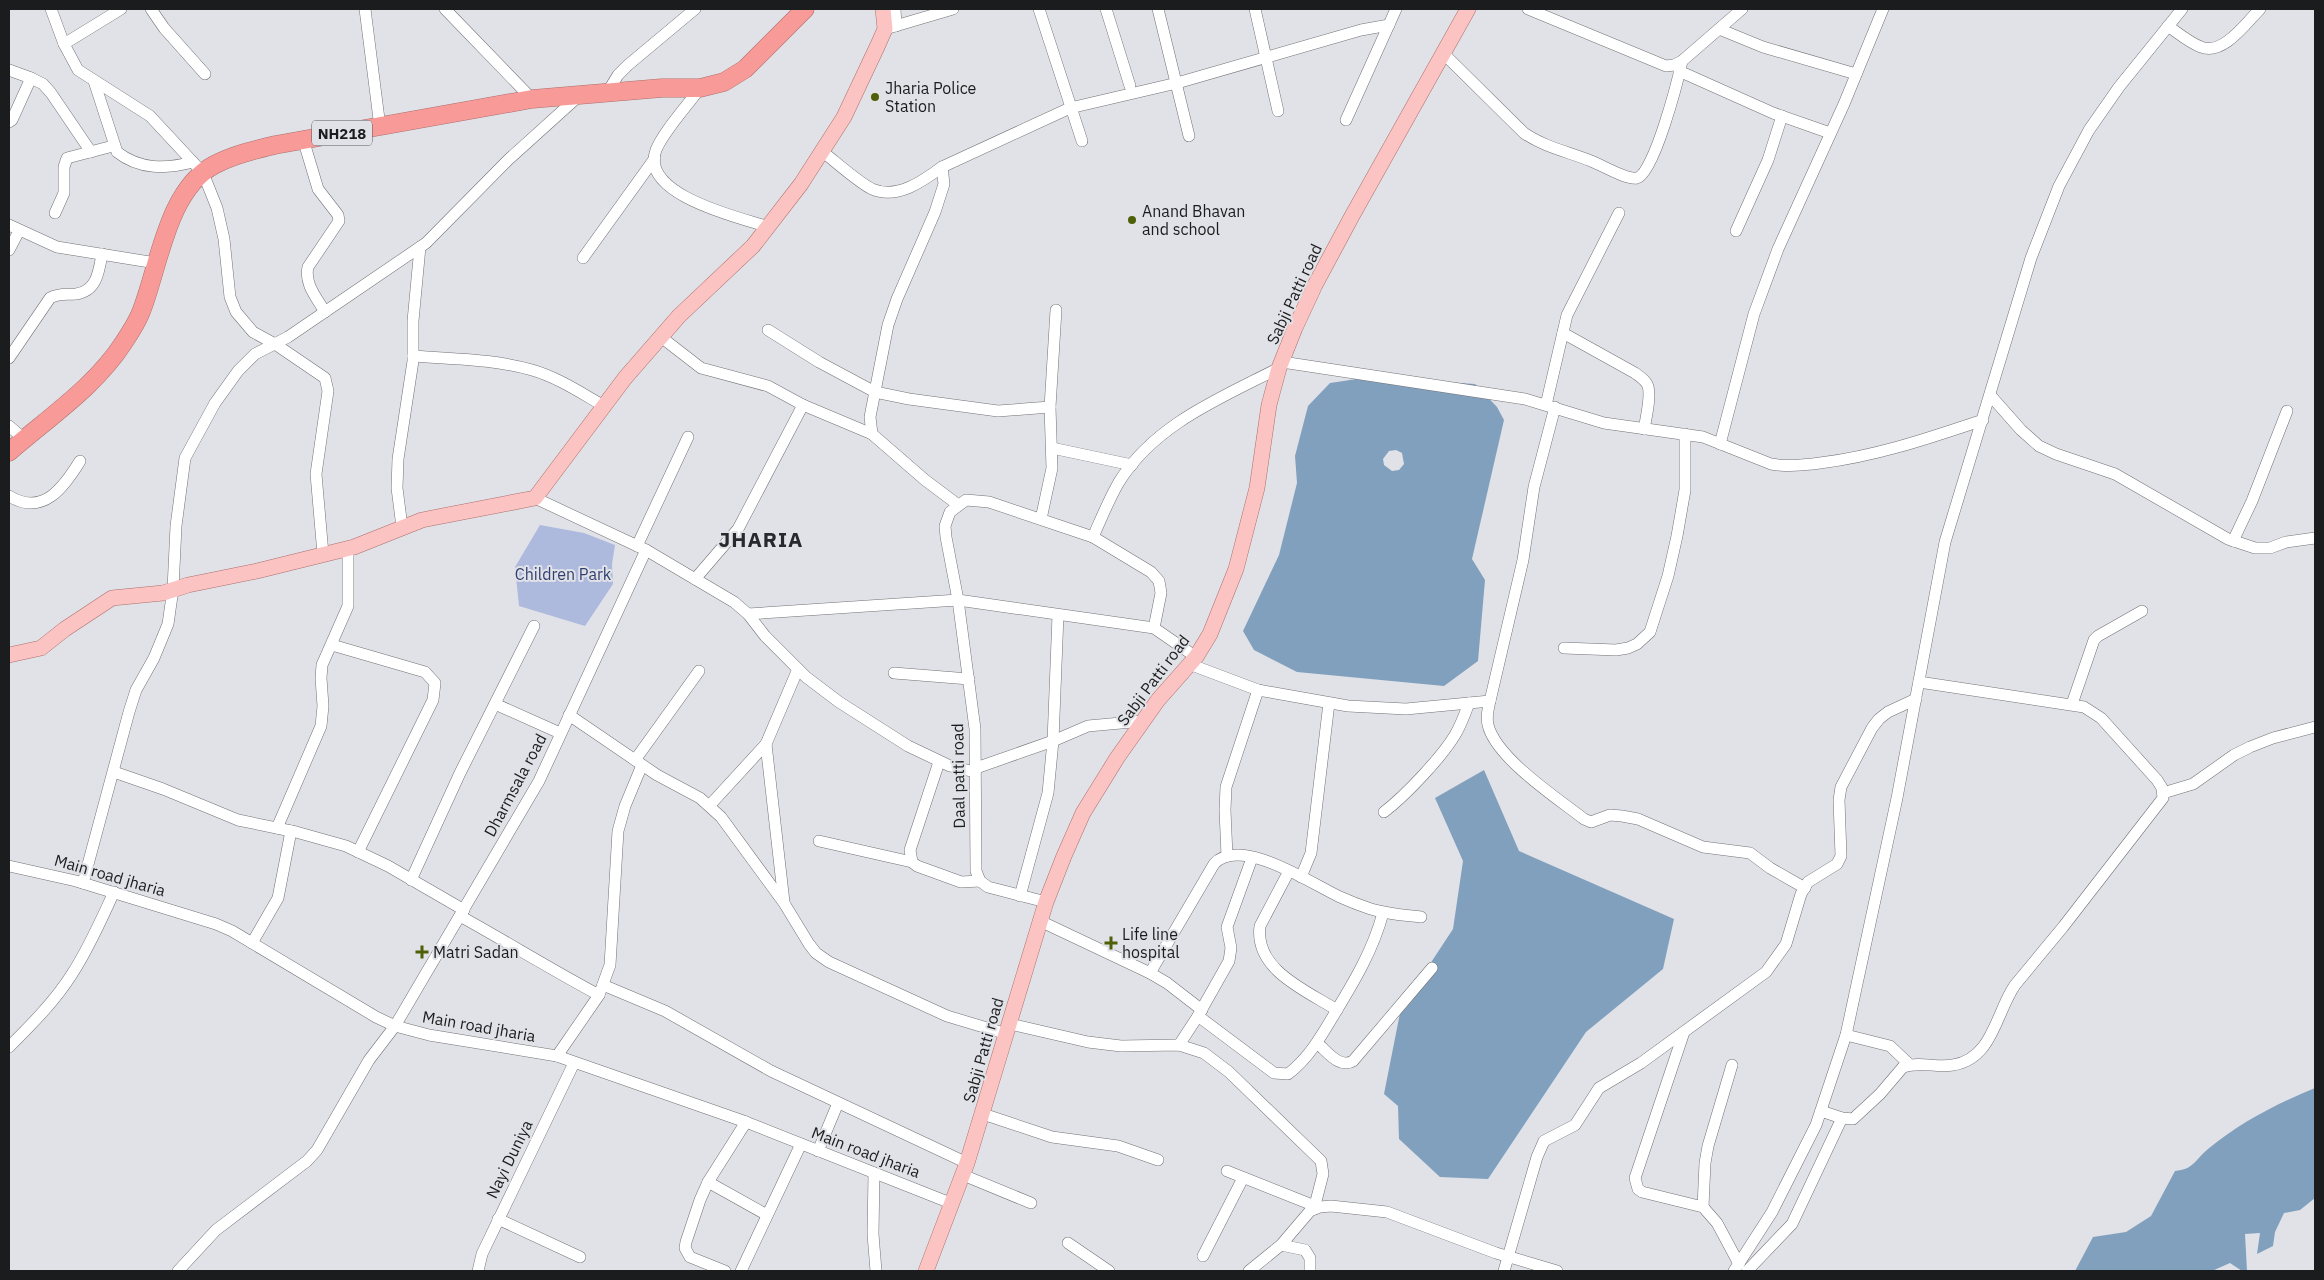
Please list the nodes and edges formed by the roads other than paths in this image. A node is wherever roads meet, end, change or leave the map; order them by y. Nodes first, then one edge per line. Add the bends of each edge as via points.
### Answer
1 (51, 9) edge
2 (121, 9) edge
3 (151, 9) edge
4 (364, 9) edge
5 (445, 9) edge
6 (695, 9) edge
7 (805, 9) edge
8 (883, 9) edge
9 (895, 9) edge
10 (953, 9) edge
11 (1039, 9) edge
12 (1106, 9) edge
13 (1158, 9) edge
14 (1255, 9) edge
15 (1396, 9) edge
16 (1468, 9) edge
17 (1528, 9) edge
18 (1742, 9) edge
19 (1883, 9) edge
20 (2182, 9) edge
21 (2260, 9) edge
22 (1389, 25) junction
23 (2168, 26) junction
24 (891, 27) junction
25 (1719, 29) junction
26 (64, 44) junction
27 (1443, 53) junction
28 (1265, 57) junction
29 (1680, 66) junction
30 (9, 70) edge
31 (205, 74) dead end
32 (1856, 74) junction
33 (31, 78) junction
34 (94, 81) junction
35 (1178, 83) junction
36 (1130, 86) dead end
37 (700, 88) junction
38 (607, 93) junction
39 (580, 95) junction
40 (532, 100) junction
41 (1070, 108) junction
42 (1278, 111) dead end
43 (1782, 116) junction
44 (1346, 120) dead end
45 (9, 122) edge
46 (380, 127) junction
47 (1830, 133) junction
48 (1189, 136) dead end
49 (303, 140) junction
50 (1082, 141) dead end
51 (113, 146) junction
52 (91, 152) junction
53 (823, 152) junction
54 (655, 158) junction
55 (942, 167) junction
56 (198, 168) junction
57 (55, 213) dead end
58 (1619, 213) dead end
59 (769, 227) junction
60 (14, 228) edge
61 (1736, 231) dead end
62 (420, 247) junction
63 (9, 250) edge
64 (102, 254) junction
65 (582, 258) dead end
66 (156, 263) junction
67 (1056, 310) dead end
68 (325, 312) junction
69 (768, 330) dead end
70 (1563, 333) junction
71 (660, 337) junction
72 (275, 344) junction
73 (413, 356) junction
74 (9, 358) edge
75 (1280, 365) junction
76 (875, 392) junction
77 (1990, 395) junction
78 (803, 405) junction
79 (604, 406) junction
80 (1551, 406) junction
81 (1050, 407) junction
82 (2287, 411) dead end
83 (1982, 420) junction
84 (9, 426) edge
85 (1644, 429) junction
86 (872, 434) junction
87 (1685, 434) junction
88 (688, 437) dead end
89 (24, 439) junction
90 (1720, 444) junction
91 (1052, 448) junction
92 (9, 452) edge
93 (80, 461) dead end
94 (1132, 465) junction
95 (9, 496) edge
96 (535, 498) junction
97 (957, 504) junction
98 (1041, 520) junction
99 (402, 527) junction
100 (1092, 537) junction
101 (2315, 538) edge
102 (2233, 541) junction
103 (348, 548) junction
104 (641, 548) junction
105 (323, 554) junction
106 (695, 579) junction
107 (173, 589) junction
108 (958, 600) junction
109 (2142, 611) dead end
110 (748, 614) junction
111 (1058, 615) junction
112 (534, 626) dead end
113 (1154, 628) junction
114 (332, 645) junction
115 (1564, 648) dead end
116 (9, 655) edge
117 (1192, 660) junction
118 (798, 669) junction
119 (699, 671) dead end
120 (894, 673) dead end
121 (969, 679) junction
122 (1919, 682) junction
123 (1258, 690) junction
124 (1916, 699) junction
125 (1490, 702) junction
126 (1329, 703) junction
127 (1469, 703) junction
128 (495, 704) junction
129 (2072, 704) junction
130 (569, 715) junction
131 (1143, 721) junction
132 (2315, 728) edge
133 (560, 733) junction
134 (1053, 741) junction
135 (766, 744) junction
136 (639, 762) junction
137 (940, 762) junction
138 (976, 770) junction
139 (114, 772) junction
140 (2163, 793) junction
141 (710, 805) junction
142 (1384, 812) dead end
143 (276, 828) junction
144 (291, 831) junction
145 (819, 841) dead end
146 (358, 852) junction
147 (1227, 856) junction
148 (1252, 858) junction
149 (912, 862) junction
150 (9, 866) edge
151 (1288, 871) junction
152 (1301, 877) junction
153 (411, 880) junction
154 (980, 881) junction
155 (83, 883) junction
156 (1805, 888) junction
157 (114, 892) junction
158 (1020, 896) junction
159 (1046, 902) junction
160 (784, 903) junction
161 (462, 913) junction
162 (1383, 913) junction
163 (1421, 917) dead end
164 (1040, 921) junction
165 (252, 943) junction
166 (1432, 968) dead end
167 (1150, 973) junction
168 (601, 990) junction
169 (1337, 1010) junction
170 (1200, 1013) junction
171 (395, 1026) junction
172 (1008, 1029) junction
173 (1684, 1032) junction
174 (1846, 1034) junction
175 (1317, 1043) junction
176 (1179, 1045) junction
177 (9, 1047) edge
178 (557, 1056) junction
179 (574, 1063) junction
180 (1732, 1064) dead end
181 (1910, 1065) junction
182 (838, 1103) junction
183 (1821, 1110) junction
184 (983, 1114) junction
185 (1842, 1118) junction
186 (746, 1122) junction
187 (800, 1144) junction
188 (818, 1151) junction
189 (1158, 1160) dead end
190 (965, 1169) junction
191 (1227, 1171) dead end
192 (874, 1173) junction
193 (1243, 1178) junction
194 (708, 1182) junction
195 (954, 1204) junction
196 (1031, 1204) dead end
197 (1315, 1208) junction
198 (1703, 1208) junction
199 (767, 1215) junction
200 (498, 1219) junction
201 (1068, 1243) dead end
202 (1281, 1245) junction
203 (1203, 1256) dead end
204 (580, 1257) dead end
205 (1510, 1258) junction
206 (1740, 1269) edge
207 (178, 1271) edge
208 (478, 1271) edge
209 (724, 1271) edge
210 (741, 1271) edge
211 (876, 1271) edge
212 (926, 1271) edge
213 (1109, 1271) edge
214 (1249, 1271) edge
215 (1310, 1271) edge
216 (1504, 1271) edge
217 (1557, 1271) edge

1 - 26 street
2 - 26 street
3 - 31 street
4 - 46 street
5 - 40 street
6 - 38 street via 628,65
7 - 37 highway, NH218 via 745,68 724,82
8 - 24 main road
9 - 24 street
10 - 24 street
11 - 41 street
12 - 36 street
13 - 35 street
14 - 28 street
15 - 22 street
16 - 27 main road, Sabji Patti road
17 - 29 street via 1658,64
18 - 25 street
19 - 32 street
20 - 23 street
21 - 23 street via 2227,41 2213,49 2200,47
22 - 28 street
22 - 44 street
23 - 77 street via 2089,130 2059,186 2030,258
24 - 53 main road
25 - 29 street
25 - 32 street via 1763,47
26 - 34 street via 78,70
27 - 29 street via 1524,134 1629,178 1642,176 1649,165
27 - 75 main road, Sabji Patti road via 1315,285
28 - 35 street
28 - 42 street
29 - 43 street
30 - 33 street
32 - 47 street
33 - 45 street
33 - 52 street via 51,92
34 - 51 street
34 - 56 street via 150,116
35 - 41 street
35 - 48 street
37 - 38 highway, NH218
37 - 54 street via 660,143
38 - 39 highway, NH218
39 - 40 highway, NH218
39 - 62 street
40 - 46 highway, NH218
41 - 50 street
41 - 55 street
43 - 47 street
43 - 61 street via 1768,160
46 - 49 highway, NH218
47 - 90 street via 1778,249 1754,314
49 - 56 highway, NH218 via 243,152 213,166
49 - 68 street via 318,189 339,221 307,272 307,281
51 - 52 street
51 - 56 street via 123,157 144,165
52 - 57 street via 70,156 65,161 64,193
53 - 55 street via 873,189 896,192 920,184
53 - 59 main road
54 - 59 street via 660,177 685,197 707,208
54 - 65 street
55 - 76 street via 944,184 888,325
56 - 66 highway, NH218 via 165,234
56 - 72 street via 212,193 222,232 233,306 253,332
58 - 70 street via 1573,302
59 - 71 main road
60 - 63 street
60 - 64 street via 57,247
62 - 68 street
62 - 73 street
64 - 66 street
64 - 74 street via 95,283 79,293 58,294 50,298
66 - 89 highway, NH218 via 140,313 124,343 80,391
67 - 81 street
68 - 72 street
69 - 76 street
70 - 80 street
70 - 85 street via 1645,381 1649,386 1649,396
71 - 78 street via 700,368 768,386
71 - 79 main road
72 - 105 street via 320,374 327,385 316,474
72 - 107 street via 255,354 238,371 215,403 186,458 176,526
73 - 79 street via 532,370
73 - 99 street via 398,466
75 - 80 street via 1525,399
75 - 94 street via 1170,427 1149,444
75 - 117 main road, Sabji Patti road via 1262,446 1257,488 1236,569 1210,634
76 - 81 street via 998,411
76 - 86 street via 870,417
77 - 83 street
77 - 102 street via 2039,446 2115,474
78 - 86 street
78 - 106 street via 738,530
79 - 96 main road
80 - 85 street via 1604,423
80 - 125 street via 1522,560
81 - 91 street
82 - 102 street
83 - 90 street via 1879,453 1797,466 1771,464
83 - 122 street via 1945,542
84 - 89 street
85 - 87 street
86 - 97 street
87 - 90 street
87 - 115 street via 1685,482 1679,527 1650,632 1628,648
88 - 104 street, Dharmsala road
89 - 92 highway, NH218
91 - 94 street
91 - 98 street via 1052,468
93 - 95 street via 57,494 35,502
94 - 100 street via 1119,482
96 - 99 main road via 422,520
96 - 104 street
97 - 98 street via 966,500 989,502
97 - 108 street, Daal patti road via 945,526
98 - 100 street
99 - 103 main road
100 - 113 street via 1151,572 1159,582 1161,593
101 - 102 street via 2270,548 2255,548
103 - 105 main road
103 - 114 street via 348,606
104 - 106 street
104 - 130 street, Dharmsala road
105 - 107 main road
106 - 110 street
107 - 116 main road via 150,595 112,598 41,648
107 - 139 street via 168,624 136,690
108 - 110 street
108 - 111 street
108 - 121 street, Daal patti road
109 - 129 street via 2094,640
110 - 118 street
111 - 113 street
111 - 134 street
112 - 128 street
113 - 117 street
114 - 143 street via 321,672 321,726
114 - 146 street via 425,672 435,682 433,700
117 - 123 street
117 - 131 main road, Sabji Patti road
118 - 135 street
118 - 137 street via 882,731
119 - 136 street
120 - 121 street
121 - 138 street, Daal patti road via 976,729
122 - 124 street
122 - 129 street
123 - 126 street
123 - 147 street via 1226,787
124 - 156 street via 1888,712 1872,728 1841,787 1841,856 1837,864 1808,882
124 - 174 street
125 - 127 street
125 - 156 street via 1488,726 1500,747 1527,774 1584,818 1591,822 1610,815 1638,819 1703,847 1750,853
126 - 127 street via 1406,709
126 - 152 street via 1311,853
127 - 142 street via 1448,744 1401,800
128 - 133 street
128 - 153 street
129 - 140 street via 2084,707 2101,718 2157,780
130 - 133 street, Dharmsala road
130 - 136 street
131 - 134 street via 1088,726
131 - 159 main road, Sabji Patti road via 1083,813
132 - 140 street via 2250,747 2193,784
133 - 161 street, Dharmsala road via 538,781
134 - 138 street
134 - 158 street via 1046,808
135 - 141 street
135 - 160 street
136 - 141 street
136 - 168 street via 618,831 613,943 610,965
137 - 138 street
137 - 149 street via 910,850
138 - 154 street, Daal patti road via 975,859
139 - 143 street via 238,820
139 - 155 street
140 - 181 street via 2161,804 2008,994 1987,1044 1958,1065
141 - 160 street
143 - 144 street
144 - 146 street via 329,840
144 - 165 street via 278,898
145 - 149 street
146 - 153 street
147 - 148 street
147 - 167 street via 1214,864
148 - 151 street
148 - 170 street via 1227,927 1231,953
149 - 154 street via 962,882
150 - 155 street, Main road jharia
151 - 152 street
151 - 169 street via 1260,926 1264,954 1282,975
152 - 162 street via 1341,898
153 - 161 street
154 - 158 street via 1000,892
155 - 157 street, Main road jharia
156 - 173 street via 1786,944 1766,972
157 - 165 street, Main road jharia via 216,924
157 - 177 street via 72,975 51,1003
158 - 159 street
159 - 164 main road, Sabji Patti road
160 - 172 street via 809,944 829,962 947,1016
161 - 168 street via 553,971
161 - 171 street, Dharmsala road
162 - 163 street
162 - 169 street via 1377,938 1366,962
164 - 167 street
164 - 172 main road, Sabji Patti road
165 - 171 street, Main road jharia via 376,1018
166 - 175 street via 1353,1062 1340,1063
167 - 170 street via 1167,983
168 - 178 street
168 - 182 street via 665,1011 746,1058
169 - 175 street
170 - 175 street via 1267,1068 1282,1075 1294,1069
170 - 176 street
171 - 178 street, Main road jharia via 429,1036
171 - 207 street, Dharmsala road via 368,1060 317,1150 216,1230
172 - 176 street via 1121,1046
172 - 184 main road, Sabji Patti road
173 - 198 street via 1635,1178 1642,1192
173 - 205 street via 1599,1088 1575,1125 1544,1141
174 - 181 street via 1890,1046
174 - 183 street
176 - 197 street via 1204,1053 1229,1072 1320,1161 1323,1174
178 - 179 street, Main road jharia
179 - 186 street, Main road jharia
179 - 200 street, Nayi Duniya
180 - 198 street via 1708,1146
181 - 185 street via 1899,1070 1858,1116
182 - 188 street
182 - 190 street
183 - 185 street
183 - 206 street via 1772,1212
184 - 189 street via 1052,1137 1118,1146
184 - 190 main road, Sabji Patti road
185 - 206 street via 1792,1224
186 - 187 street, Main road jharia
186 - 194 street
187 - 188 street, Main road jharia
187 - 199 street
188 - 192 street, Main road jharia
190 - 195 main road, Sabji Patti road
190 - 196 street
191 - 193 street
192 - 195 street, Main road jharia
192 - 211 street
193 - 197 street
193 - 203 street
194 - 199 street
194 - 209 street via 686,1248 690,1257
195 - 212 main road, Sabji Patti road
197 - 202 street
197 - 205 street via 1331,1206 1386,1212
198 - 206 street via 1717,1223
199 - 210 street
200 - 204 street
200 - 208 street, Nayi Duniya
201 - 213 street
202 - 214 street
202 - 215 street via 1305,1250 1310,1258
205 - 216 street
205 - 217 street

